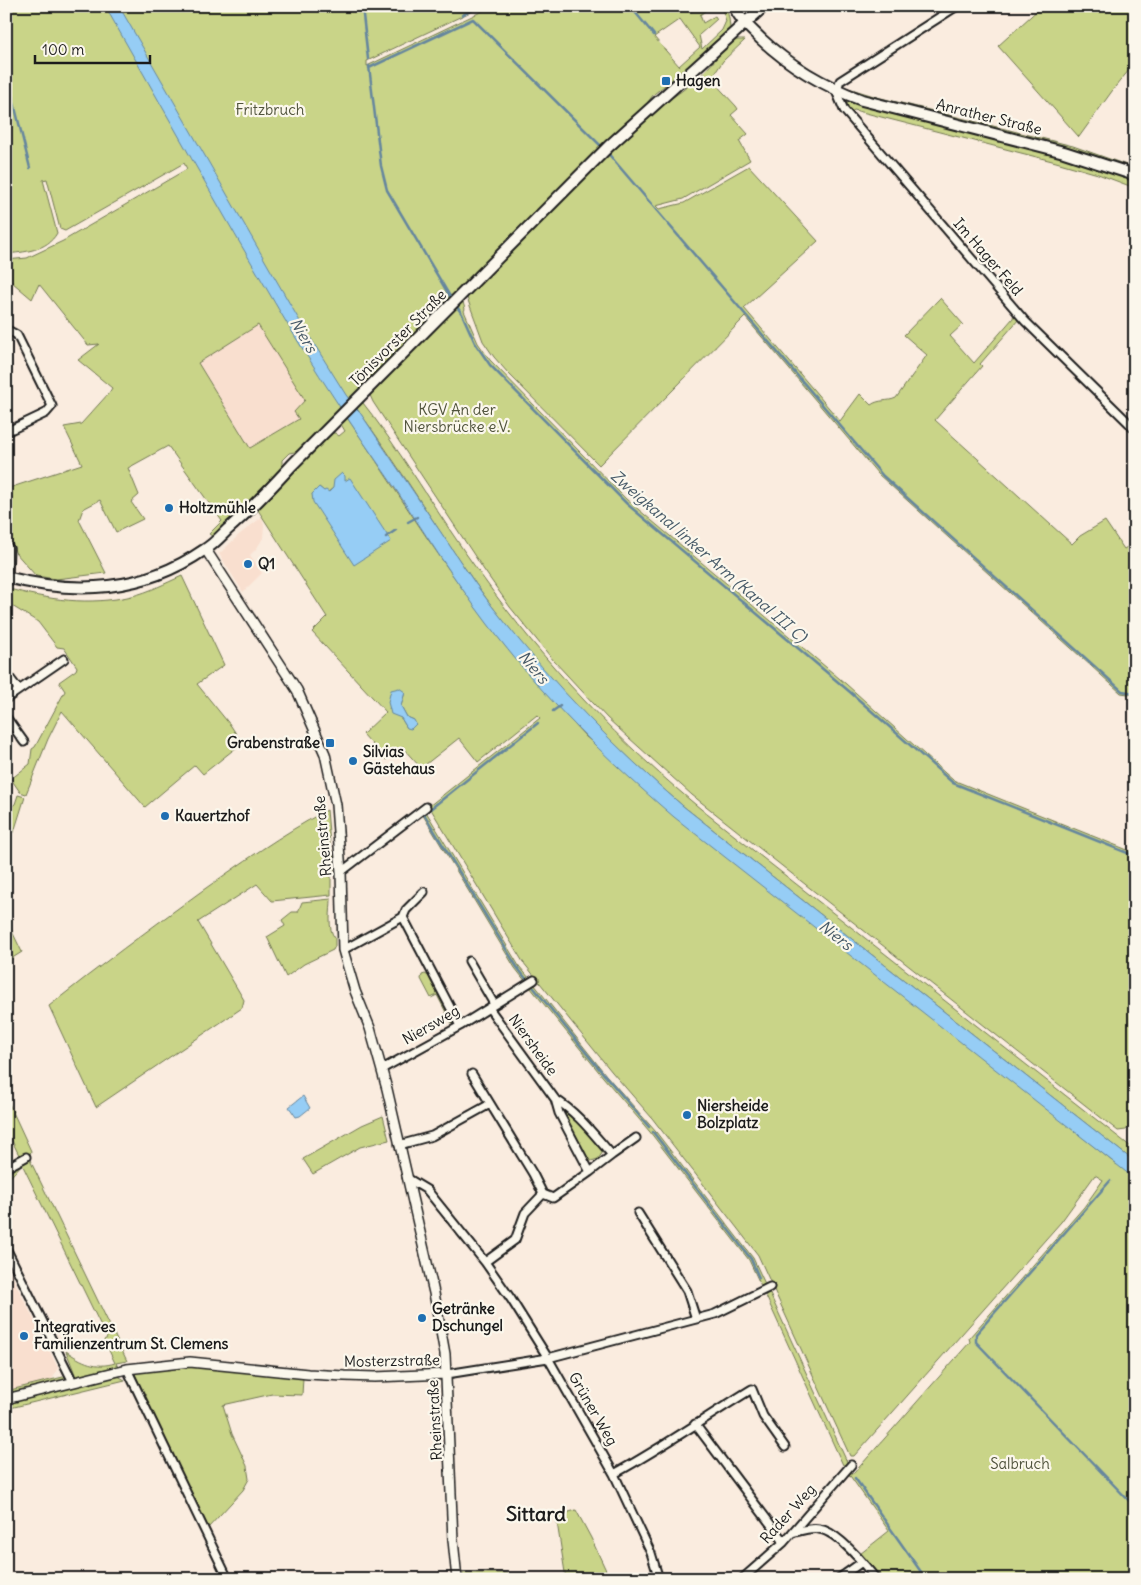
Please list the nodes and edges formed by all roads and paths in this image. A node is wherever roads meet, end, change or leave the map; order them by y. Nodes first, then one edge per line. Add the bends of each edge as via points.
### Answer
1 (734, 6) edge
2 (764, 6) edge
3 (956, 6) edge
4 (744, 24) junction
5 (836, 91) junction
6 (1135, 175) edge
7 (6, 329) edge
8 (1135, 429) edge
9 (6, 432) edge
10 (6, 545) edge
11 (206, 550) junction
12 (7, 578) edge
13 (64, 658) dead end
14 (6, 673) edge
15 (19, 690) junction
16 (6, 699) edge
17 (6, 717) edge
18 (24, 742) dead end
19 (426, 806) dead end
20 (341, 872) junction
21 (424, 892) dead end
22 (403, 917) junction
23 (343, 950) junction
24 (469, 961) dead end
25 (534, 980) dead end
26 (491, 1006) junction
27 (460, 1026) junction
28 (382, 1070) junction
29 (472, 1074) dead end
30 (555, 1099) junction
31 (490, 1104) junction
32 (636, 1138) dead end
33 (399, 1145) junction
34 (612, 1155) junction
35 (26, 1157) dead end
36 (6, 1168) edge
37 (590, 1172) junction
38 (408, 1178) junction
39 (543, 1194) junction
40 (638, 1214) dead end
41 (6, 1248) edge
42 (485, 1262) junction
43 (770, 1287) dead end
44 (696, 1319) junction
45 (548, 1358) junction
46 (127, 1370) junction
47 (447, 1374) junction
48 (73, 1382) junction
49 (6, 1399) edge
50 (695, 1424) junction
51 (785, 1447) dead end
52 (851, 1465) dead end
53 (614, 1474) junction
54 (792, 1533) junction
55 (784, 1542) junction
56 (862, 1562) junction
57 (228, 1579) edge
58 (457, 1579) edge
59 (659, 1579) edge
60 (742, 1579) edge
61 (838, 1579) edge
62 (876, 1579) edge

1 - 4 main road
2 - 4 main road, Tönisvorster Straße
3 - 5 street via 840,81
4 - 5 main road, Anrather Straße via 790,63
4 - 11 main road, Tönisvorster Straße via 609,146 250,510
5 - 6 main road, Anrather Straße via 1064,152
5 - 8 street, Im Hager Feld via 844,110 1025,321
7 - 9 street via 17,335 52,406 46,413
10 - 12 street via 9,548
11 - 12 main road, Tönisvorster Straße via 160,573 118,586 67,588
11 - 20 street, Rheinstraße via 297,690 317,734 325,754 336,805
13 - 15 street
14 - 15 street
15 - 16 street
17 - 18 street
19 - 20 street
20 - 23 street, Rheinstraße
21 - 22 street
22 - 23 street
22 - 27 street
23 - 28 street, Rheinstraße
24 - 26 street
25 - 26 street, Niersweg
26 - 27 street, Niersweg
26 - 30 street, Niersheide
27 - 28 street, Niersweg
28 - 33 street, Rheinstraße
29 - 31 street
30 - 34 street, Niersheide via 566,1106
30 - 37 street, Niersheide
31 - 33 street via 432,1136
31 - 39 street
32 - 34 street
33 - 38 street, Rheinstraße
34 - 37 street
35 - 36 street
37 - 39 street via 553,1198
38 - 42 street, Grüner Weg via 427,1190
38 - 47 street, Rheinstraße via 434,1292
39 - 42 street via 526,1214 515,1240
40 - 44 street via 687,1291
41 - 48 street
42 - 45 street, Grüner Weg
43 - 44 street, Mosterzstraße via 715,1314
44 - 45 street, Mosterzstraße
45 - 47 street, Mosterzstraße
45 - 53 street, Grüner Weg
46 - 47 street, Mosterzstraße via 190,1362 335,1376
46 - 48 street, Mosterzstraße
46 - 57 street
47 - 58 street, Rheinstraße
48 - 49 street, Mosterzstraße
50 - 51 street via 752,1389 763,1416
50 - 53 street via 645,1458
50 - 55 street
52 - 54 street, Rader Weg
53 - 59 street, Grüner Weg
54 - 55 street, Rader Weg
54 - 56 street via 816,1528 824,1530
55 - 60 street, Rader Weg
56 - 61 street
56 - 62 street

